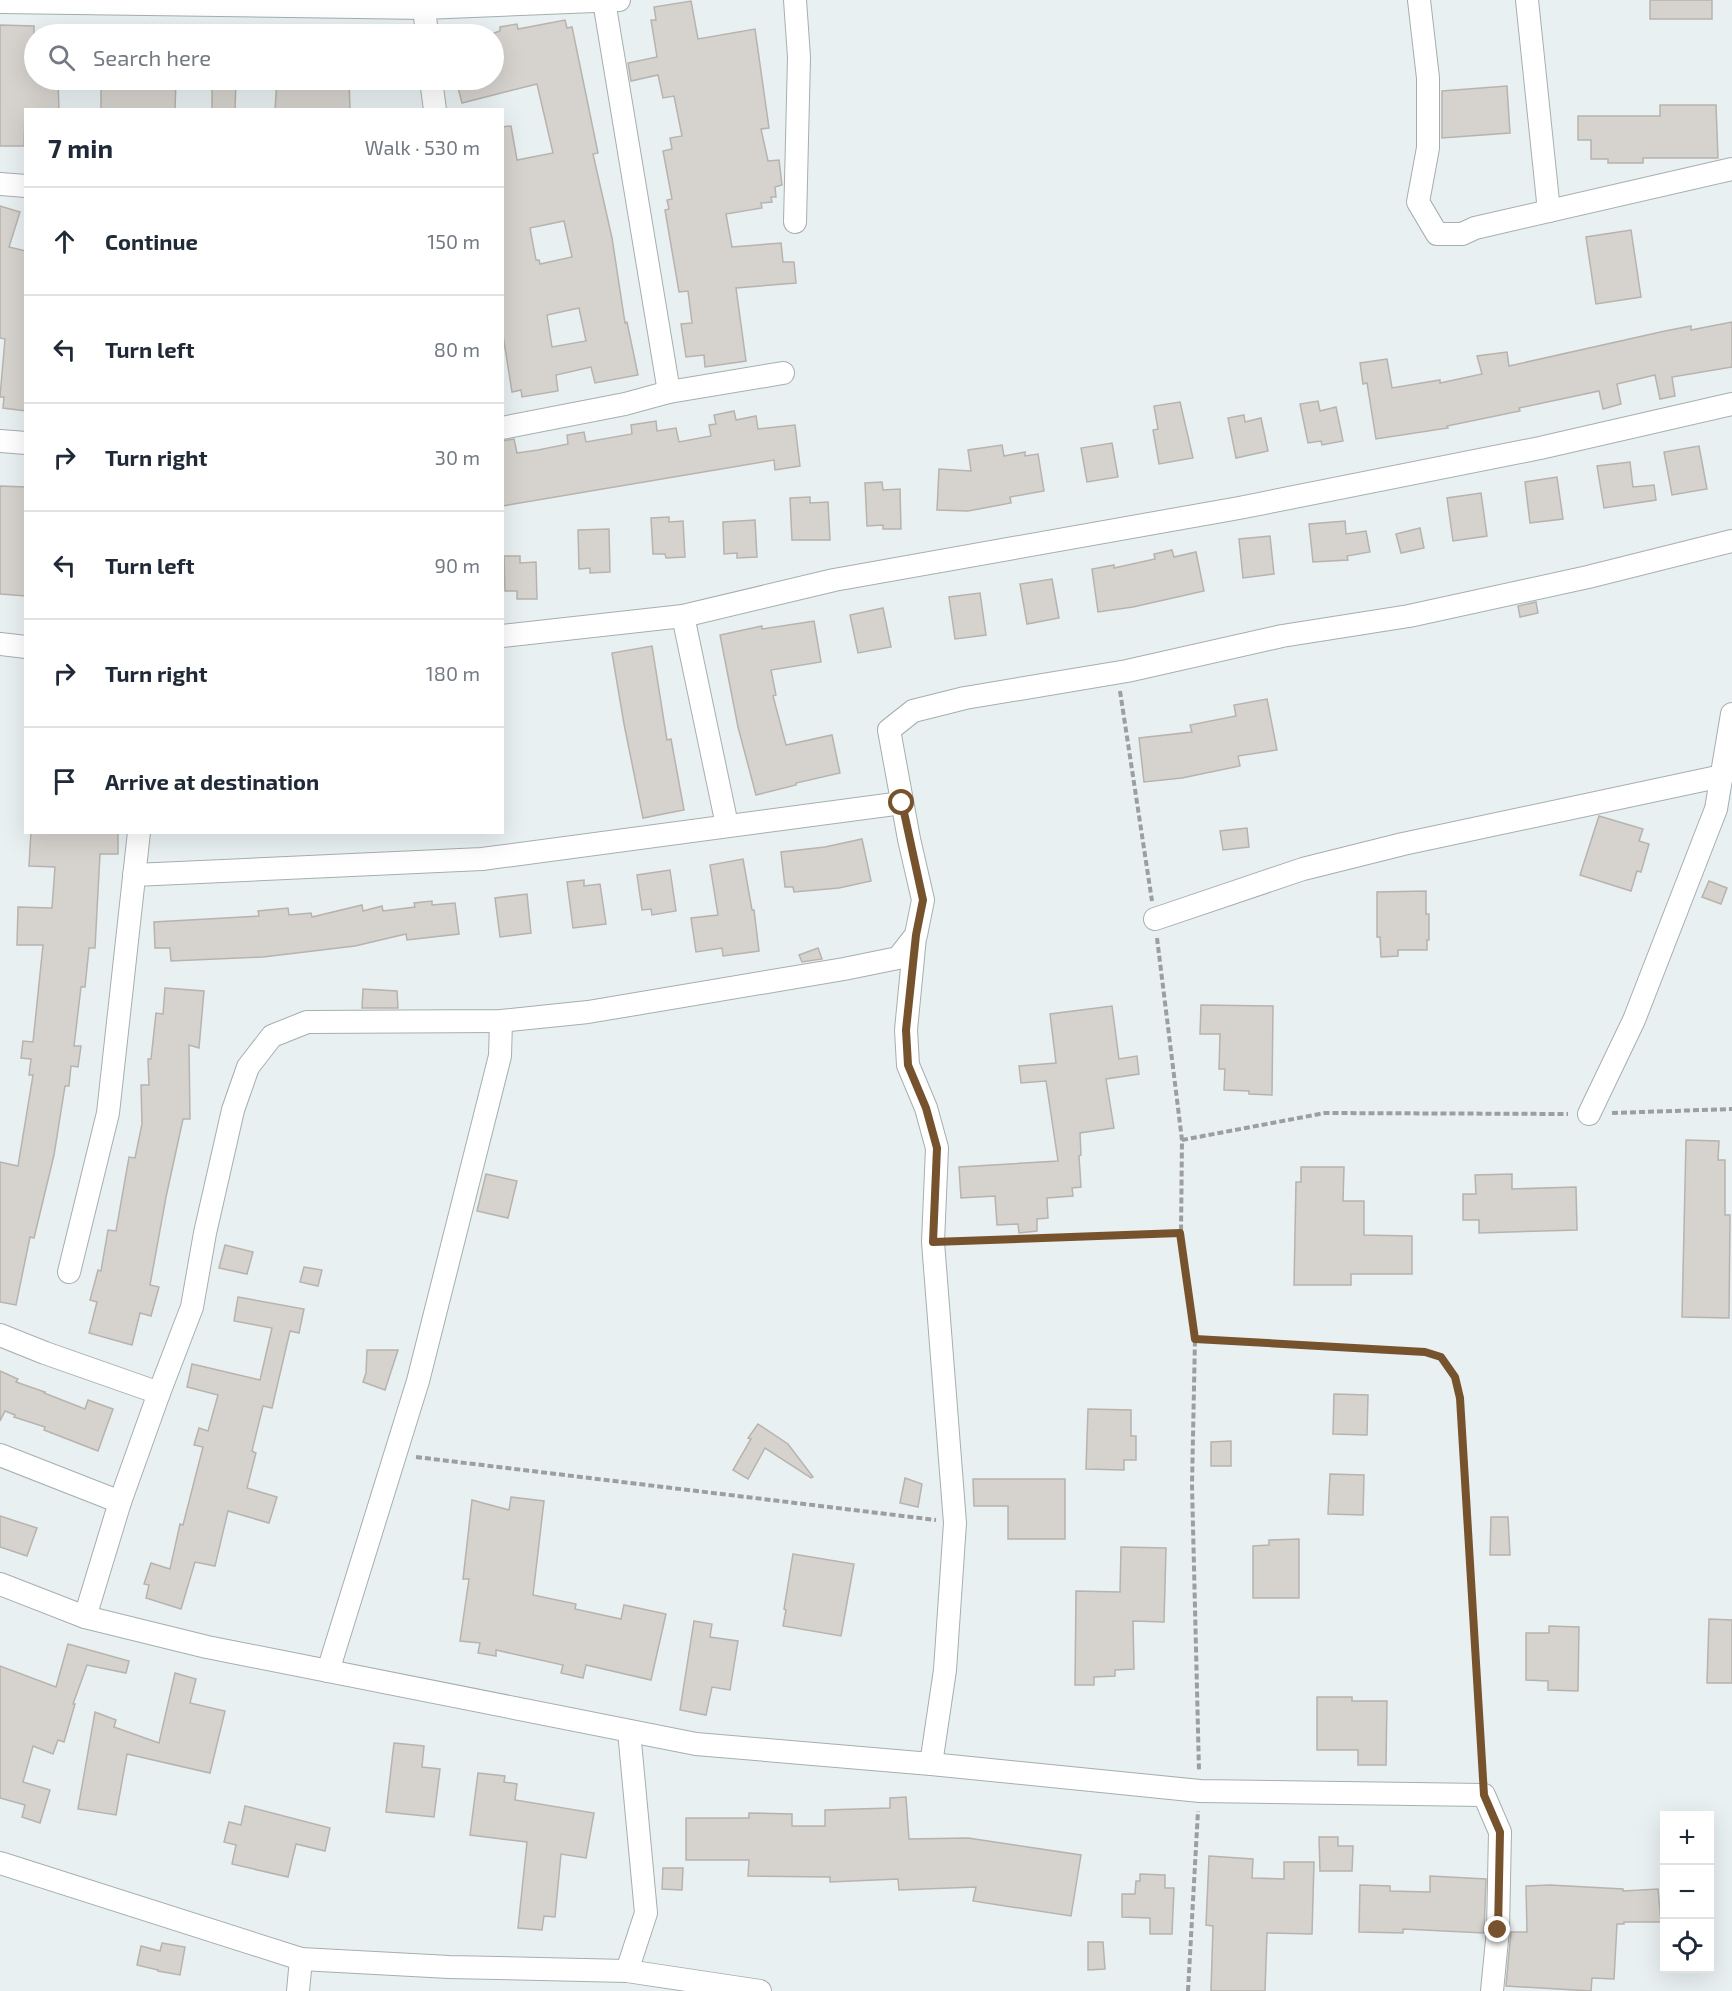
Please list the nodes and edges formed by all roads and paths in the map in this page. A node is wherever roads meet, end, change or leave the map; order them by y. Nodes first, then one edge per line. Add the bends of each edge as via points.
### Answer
1 (795, 0) edge
2 (1419, 0) edge
3 (1527, 0) edge
4 (612, 1) edge
5 (0, 2) edge
6 (424, 8) junction
7 (426, 24) edge
8 (432, 90) edge
9 (435, 108) edge
10 (1732, 169) edge
11 (0, 184) edge
12 (24, 186) edge
13 (1549, 211) junction
14 (795, 222) dead end
15 (783, 373) dead end
16 (669, 392) junction
17 (1732, 404) edge
18 (504, 428) edge
19 (0, 441) edge
20 (24, 443) edge
21 (1732, 541) edge
22 (683, 616) junction
23 (504, 636) edge
24 (0, 644) edge
25 (24, 647) edge
26 (1117, 673) junction
27 (1732, 714) edge
28 (1722, 776) junction
29 (902, 803) junction
30 (727, 825) junction
31 (139, 834) edge
32 (134, 875) junction
33 (1155, 919) junction
34 (916, 935) junction
35 (501, 1021) junction
36 (1732, 1109) edge
37 (1589, 1114) junction
38 (1182, 1140) junction
39 (1180, 1233) junction
40 (933, 1242) junction
41 (69, 1272) dead end
42 (0, 1335) edge
43 (1195, 1339) junction
44 (159, 1393) junction
45 (395, 1454) junction
46 (0, 1455) edge
47 (120, 1502) junction
48 (955, 1522) junction
49 (0, 1584) edge
50 (85, 1617) junction
51 (328, 1671) junction
52 (629, 1731) junction
53 (931, 1764) junction
54 (1200, 1791) junction
55 (1484, 1795) junction
56 (0, 1863) edge
57 (302, 1959) junction
58 (627, 1971) junction
59 (298, 1991) edge
60 (760, 1991) edge
61 (1188, 1991) edge
62 (1492, 1991) edge

1 - 14 street via 799,57
2 - 13 street via 1428,78 1428,148 1418,202 1437,234 1462,234
3 - 13 street
4 - 6 street
4 - 16 street
5 - 6 street
6 - 7 street
8 - 9 street
10 - 13 street
11 - 12 street
15 - 16 street
16 - 18 street
17 - 22 street via 1239,508 834,580
19 - 20 street
21 - 26 street via 1410,616 1282,636
22 - 23 street
22 - 30 street
24 - 25 street
26 - 29 street via 965,698 913,711 889,730
26 - 33 path
27 - 28 street
28 - 33 street via 1302,869
28 - 37 street via 1716,809 1678,909 1634,1020
29 - 30 street
29 - 34 street via 923,900
30 - 32 street via 482,859
31 - 32 street
32 - 41 street via 108,1113
33 - 38 path
34 - 35 street via 898,958 588,1012
34 - 40 street via 907,1053 937,1148
35 - 44 street via 307,1022 272,1036 248,1067 233,1110 192,1307
35 - 45 street via 500,1056 480,1139 418,1381
36 - 37 path
37 - 38 path via 1325,1113
38 - 39 path
39 - 40 path
39 - 43 path
40 - 48 street
42 - 44 street
43 - 54 path via 1192,1485
43 - 55 path via 1425,1352 1441,1357 1455,1377 1460,1398
44 - 47 street
45 - 48 path
45 - 51 street
46 - 47 street
47 - 50 street
48 - 53 street via 945,1670
49 - 50 street
50 - 51 street
51 - 52 street
52 - 53 street via 696,1744
52 - 58 street via 646,1912
53 - 54 street
54 - 55 street
54 - 61 path
55 - 62 street via 1500,1832
56 - 57 street
57 - 58 street
57 - 59 street
58 - 60 street

